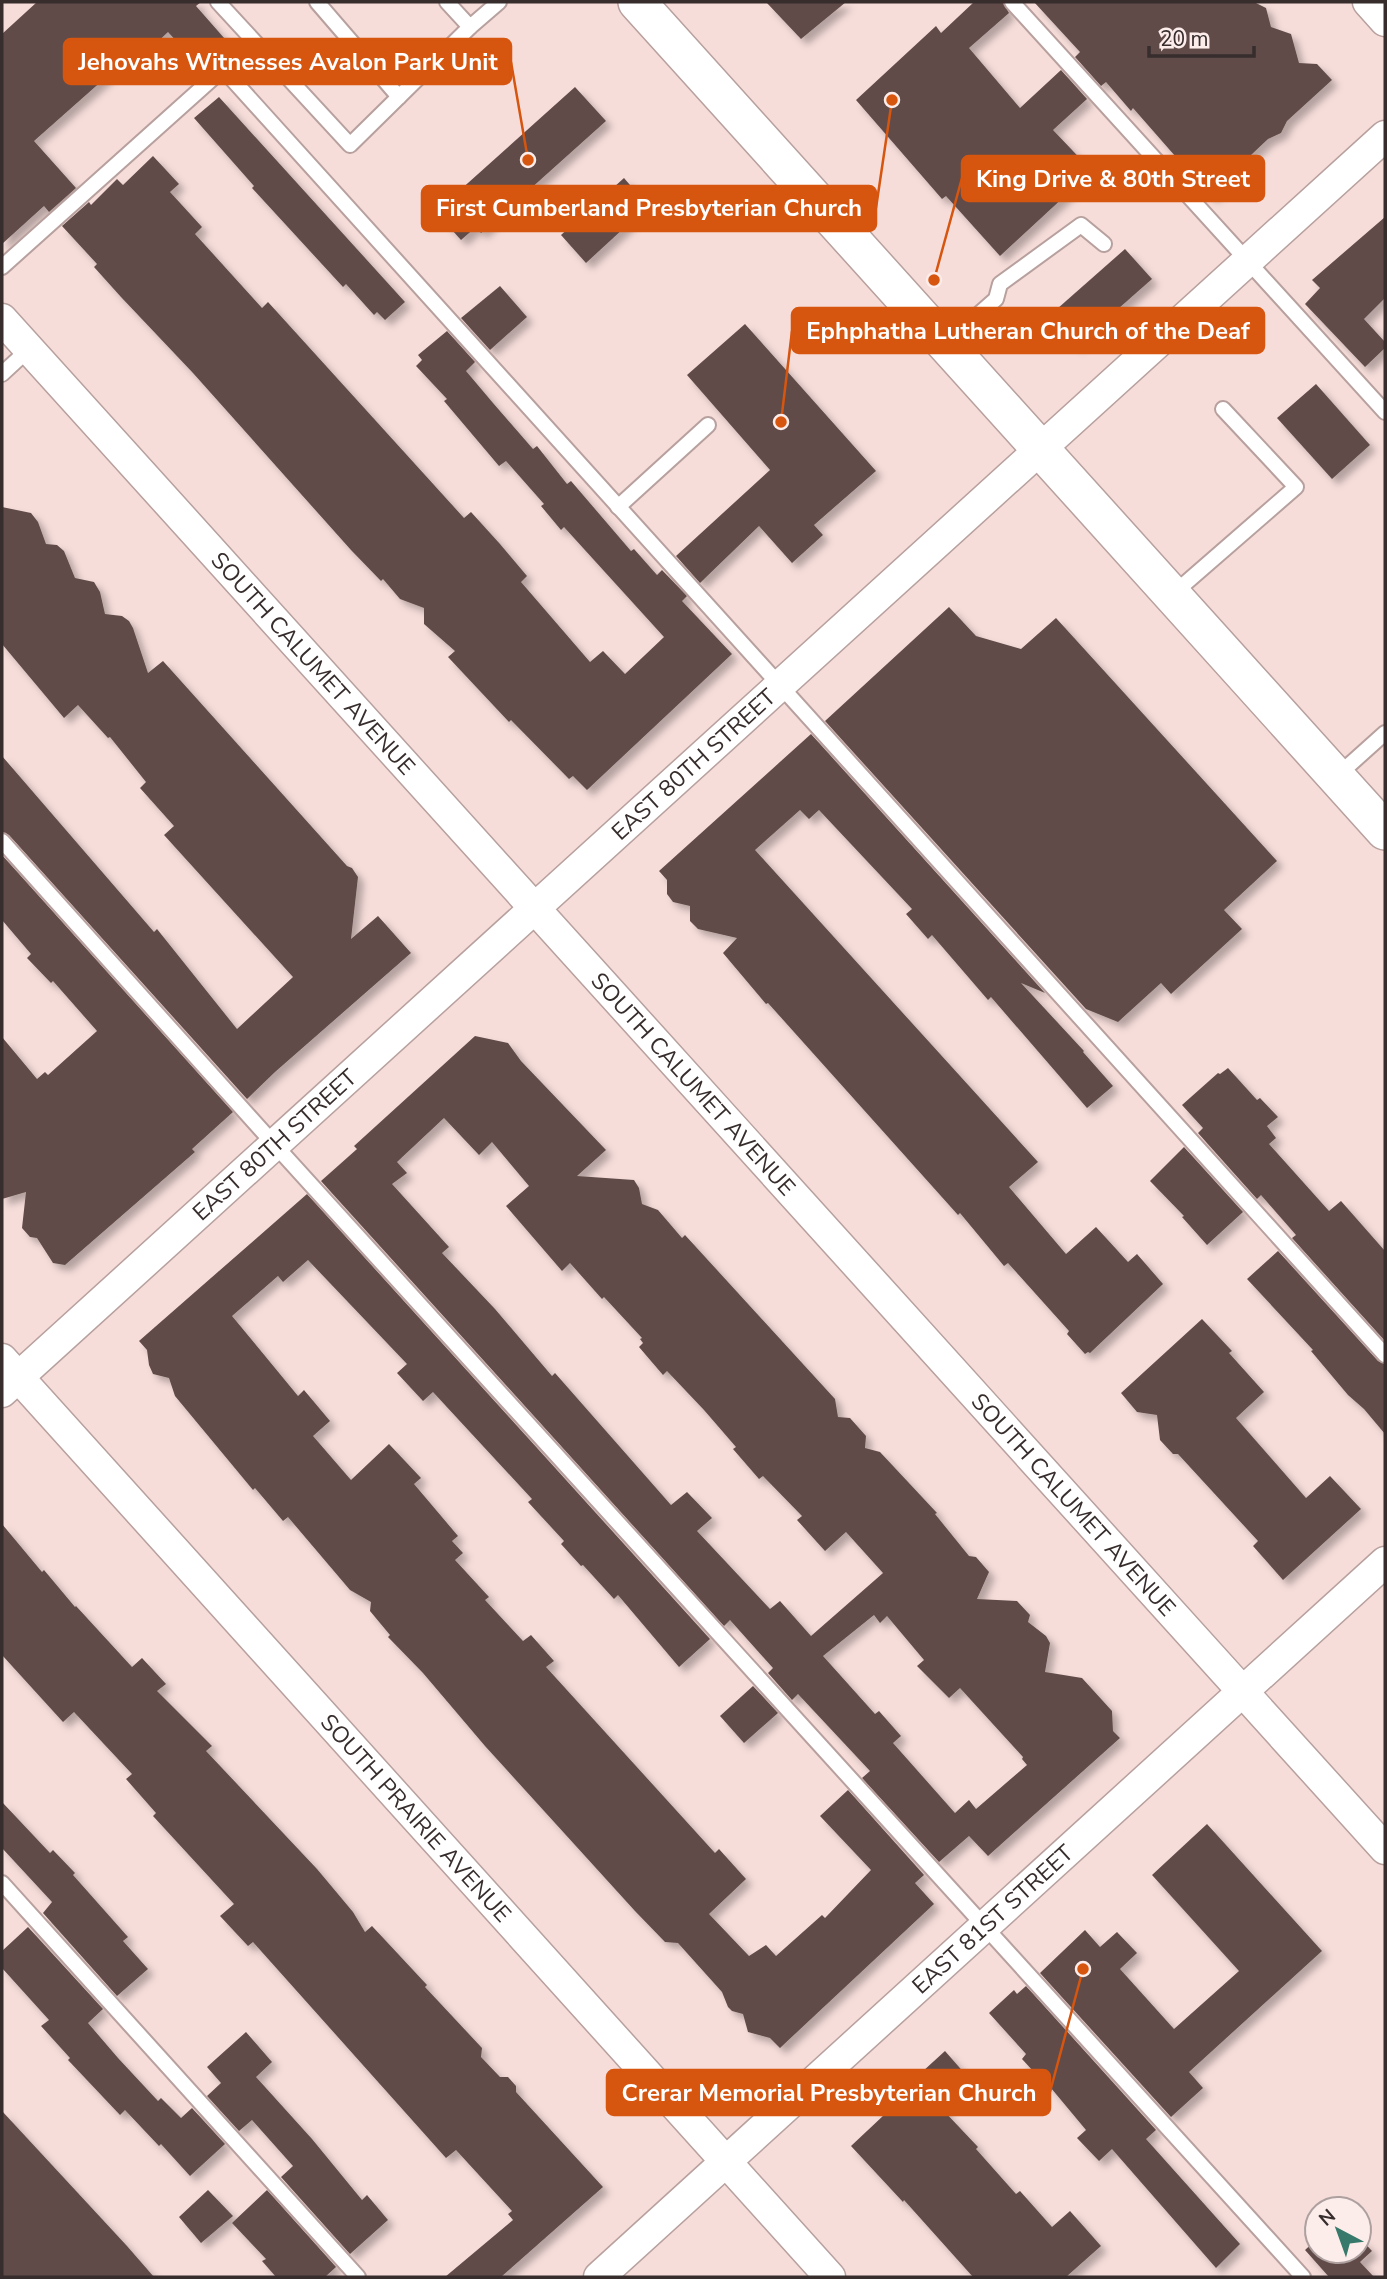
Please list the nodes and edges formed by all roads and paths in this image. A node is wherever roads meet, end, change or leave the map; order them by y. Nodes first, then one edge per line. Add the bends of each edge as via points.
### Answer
1 (218, 2) edge
2 (317, 2) edge
3 (447, 2) edge
4 (499, 2) edge
5 (637, 2) edge
6 (1012, 2) edge
7 (1368, 2) edge
8 (1385, 21) edge
9 (470, 27) junction
10 (400, 97) junction
11 (1385, 136) edge
12 (1104, 244) dead end
13 (1247, 261) junction
14 (2, 267) edge
15 (2, 319) edge
16 (945, 344) junction
17 (29, 349) junction
18 (2, 374) edge
19 (1223, 410) dead end
20 (1385, 412) edge
21 (708, 425) dead end
22 (1040, 448) junction
23 (618, 507) junction
24 (1172, 595) junction
25 (779, 685) junction
26 (1385, 733) edge
27 (1336, 777) junction
28 (1385, 831) edge
29 (2, 841) edge
30 (533, 909) junction
31 (274, 1144) junction
32 (1385, 1355) edge
33 (7, 1376) edge
34 (1385, 1562) edge
35 (1244, 1692) junction
36 (1385, 1849) edge
37 (2, 1883) edge
38 (985, 1926) junction
39 (726, 2161) junction
40 (358, 2277) edge
41 (599, 2277) edge
42 (830, 2277) edge
43 (1303, 2277) edge

1 - 10 lane via 351,145
2 - 10 lane
3 - 9 lane
4 - 9 lane
5 - 16 street
6 - 13 lane
7 - 8 street
9 - 10 lane
11 - 13 street, EAST 80TH STREET
12 - 16 lane via 1081,225 1000,284 996,299
13 - 20 lane
13 - 22 street, EAST 80TH STREET
14 - 23 lane via 223,69
15 - 17 street, SOUTH CALUMET AVENUE
16 - 22 street
17 - 18 lane
17 - 30 street, SOUTH CALUMET AVENUE
19 - 24 lane via 1296,488
21 - 23 lane
22 - 24 street
22 - 25 street, EAST 80TH STREET
23 - 25 lane
24 - 27 street
25 - 30 street, EAST 80TH STREET
25 - 32 lane
26 - 27 lane
27 - 28 street
29 - 31 lane
30 - 31 street, EAST 80TH STREET
30 - 35 street, SOUTH CALUMET AVENUE
31 - 33 street, EAST 80TH STREET
31 - 38 lane
33 - 39 street, SOUTH PRAIRIE AVENUE
34 - 35 street, EAST 81ST STREET
35 - 36 street, SOUTH CALUMET AVENUE
35 - 38 street, EAST 81ST STREET
37 - 40 lane
38 - 39 street, EAST 81ST STREET
38 - 43 lane
39 - 41 street, EAST 81ST STREET
39 - 42 street, SOUTH PRAIRIE AVENUE

